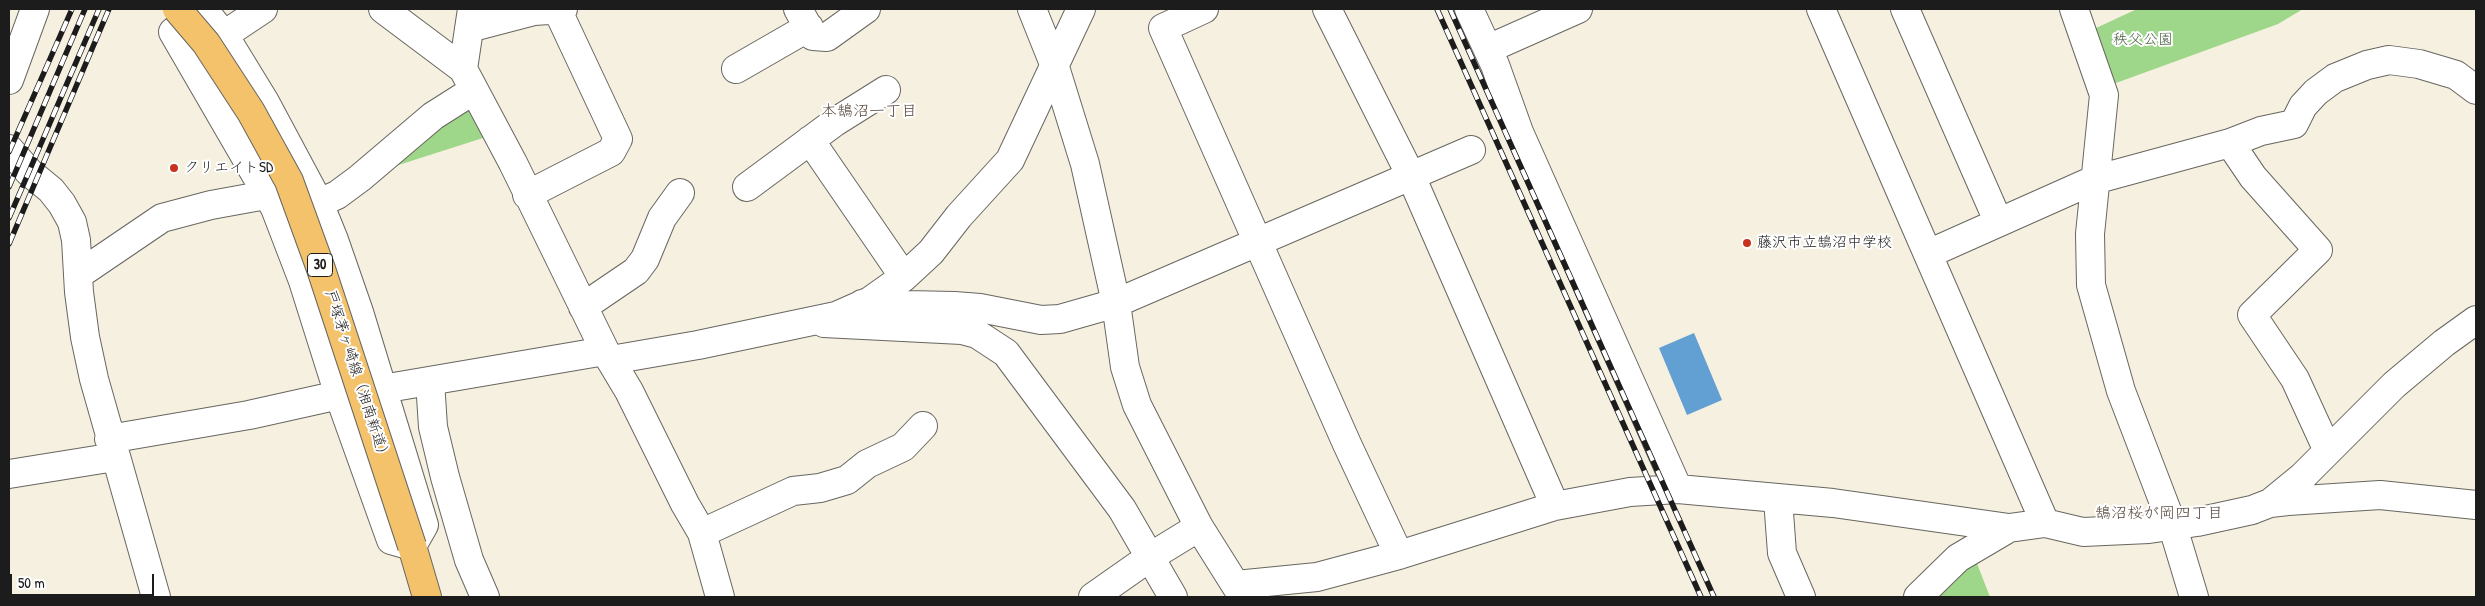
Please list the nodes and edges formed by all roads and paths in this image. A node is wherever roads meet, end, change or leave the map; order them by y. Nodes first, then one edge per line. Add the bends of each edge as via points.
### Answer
1 (36, 9) edge
2 (177, 9) edge
3 (202, 9) edge
4 (263, 9) edge
5 (383, 9) edge
6 (557, 9) edge
7 (563, 9) edge
8 (866, 9) edge
9 (1032, 9) edge
10 (1081, 9) edge
11 (1204, 9) edge
12 (1327, 9) edge
13 (1469, 9) edge
14 (1578, 9) edge
15 (1821, 9) edge
16 (1905, 9) edge
17 (2074, 9) edge
18 (471, 18) edge
19 (803, 18) edge
20 (224, 35) junction
21 (1491, 57) junction
22 (1054, 64) junction
23 (736, 69) dead end
24 (469, 79) junction
25 (9, 80) edge
26 (886, 90) dead end
27 (2476, 90) edge
28 (810, 140) junction
29 (2230, 143) junction
30 (9, 149) edge
31 (1471, 150) dead end
32 (1411, 176) junction
33 (2094, 180) junction
34 (747, 187) dead end
35 (680, 193) dead end
36 (266, 195) junction
37 (528, 195) junction
38 (319, 203) junction
39 (1998, 221) junction
40 (1258, 241) junction
41 (1928, 254) junction
42 (78, 275) junction
43 (904, 277) junction
44 (1116, 303) junction
45 (862, 304) junction
46 (583, 307) junction
47 (2476, 320) edge
48 (813, 322) junction
49 (608, 355) junction
50 (430, 381) junction
51 (382, 389) junction
52 (339, 395) junction
53 (923, 426) dead end
54 (112, 448) junction
55 (2328, 451) junction
56 (9, 474) edge
57 (1678, 489) junction
58 (1778, 499) junction
59 (2270, 503) junction
60 (2476, 505) edge
61 (1555, 506) junction
62 (2045, 523) junction
63 (2172, 524) junction
64 (1199, 527) junction
65 (2009, 528) junction
66 (702, 533) junction
67 (412, 546) junction
68 (1399, 555) junction
69 (1150, 557) junction
70 (1239, 591) edge
71 (156, 597) edge
72 (427, 597) edge
73 (485, 597) edge
74 (720, 597) edge
75 (1093, 597) edge
76 (1173, 597) edge
77 (1802, 597) edge
78 (1918, 597) edge
79 (2194, 597) edge

1 - 25 street
2 - 67 main road, 戸塚茅ヶ崎線（湘南新道） / 30, bridge via 206,43 241,97 288,181 321,269
3 - 20 street
3 - 36 street via 173,32
4 - 20 street
5 - 24 street
6 - 7 street
6 - 18 street
6 - 37 street via 618,139 611,152
8 - 19 street via 827,37 813,36
9 - 22 street
10 - 22 street
11 - 40 street via 1163,28
12 - 32 street
13 - 21 street
14 - 21 street
15 - 41 street
16 - 39 street
17 - 33 street via 2104,95
18 - 24 street
19 - 23 street
20 - 38 street via 265,102
21 - 57 street via 1519,132
22 - 43 street via 1010,160 959,216 932,252
22 - 44 street via 1085,164
24 - 37 street
24 - 38 street via 360,178 337,195
26 - 28 street
27 - 29 street via 2440,69 2389,60 2335,78 2303,106 2294,124 2261,131
28 - 34 street
28 - 43 street
29 - 33 street
29 - 55 street via 2253,176 2318,250 2252,315 2295,379
30 - 42 street via 62,204 72,222
31 - 32 street
32 - 40 street
32 - 61 street
33 - 39 street
33 - 63 street via 2091,285 2121,391
35 - 46 street via 662,218 645,259 636,271
36 - 42 street via 211,204 162,218
36 - 52 street via 275,208 303,281
37 - 46 street
38 - 51 street via 347,274
39 - 41 street
40 - 44 street
40 - 68 street
41 - 62 street
42 - 54 street via 85,337
43 - 45 street
44 - 45 street via 1060,319 1041,320 980,308
44 - 64 street via 1125,367 1137,405
45 - 48 street
46 - 49 street
47 - 55 street via 2394,384
48 - 49 street
48 - 69 street via 962,330 994,344 1017,365 1041,402 1105,484
49 - 50 street
49 - 66 street
50 - 51 street
50 - 73 street via 434,427 445,477 469,560
51 - 67 street via 424,525
52 - 54 street
52 - 67 street via 391,540
53 - 66 street via 903,447 868,464 841,483 794,491
54 - 56 street
54 - 71 street
55 - 59 street
57 - 58 street
57 - 61 street via 1630,492
58 - 65 street via 1833,503
58 - 77 street via 1782,554
59 - 60 street via 2380,496
59 - 63 street via 2197,522
61 - 68 street
62 - 63 street via 2083,532
62 - 65 street
63 - 79 street
64 - 69 street
64 - 70 street
65 - 78 street via 1958,558
66 - 74 street
67 - 72 main road, 戸塚茅ヶ崎線（湘南新道） / 30
68 - 70 street via 1317,577
69 - 75 street
69 - 76 street

